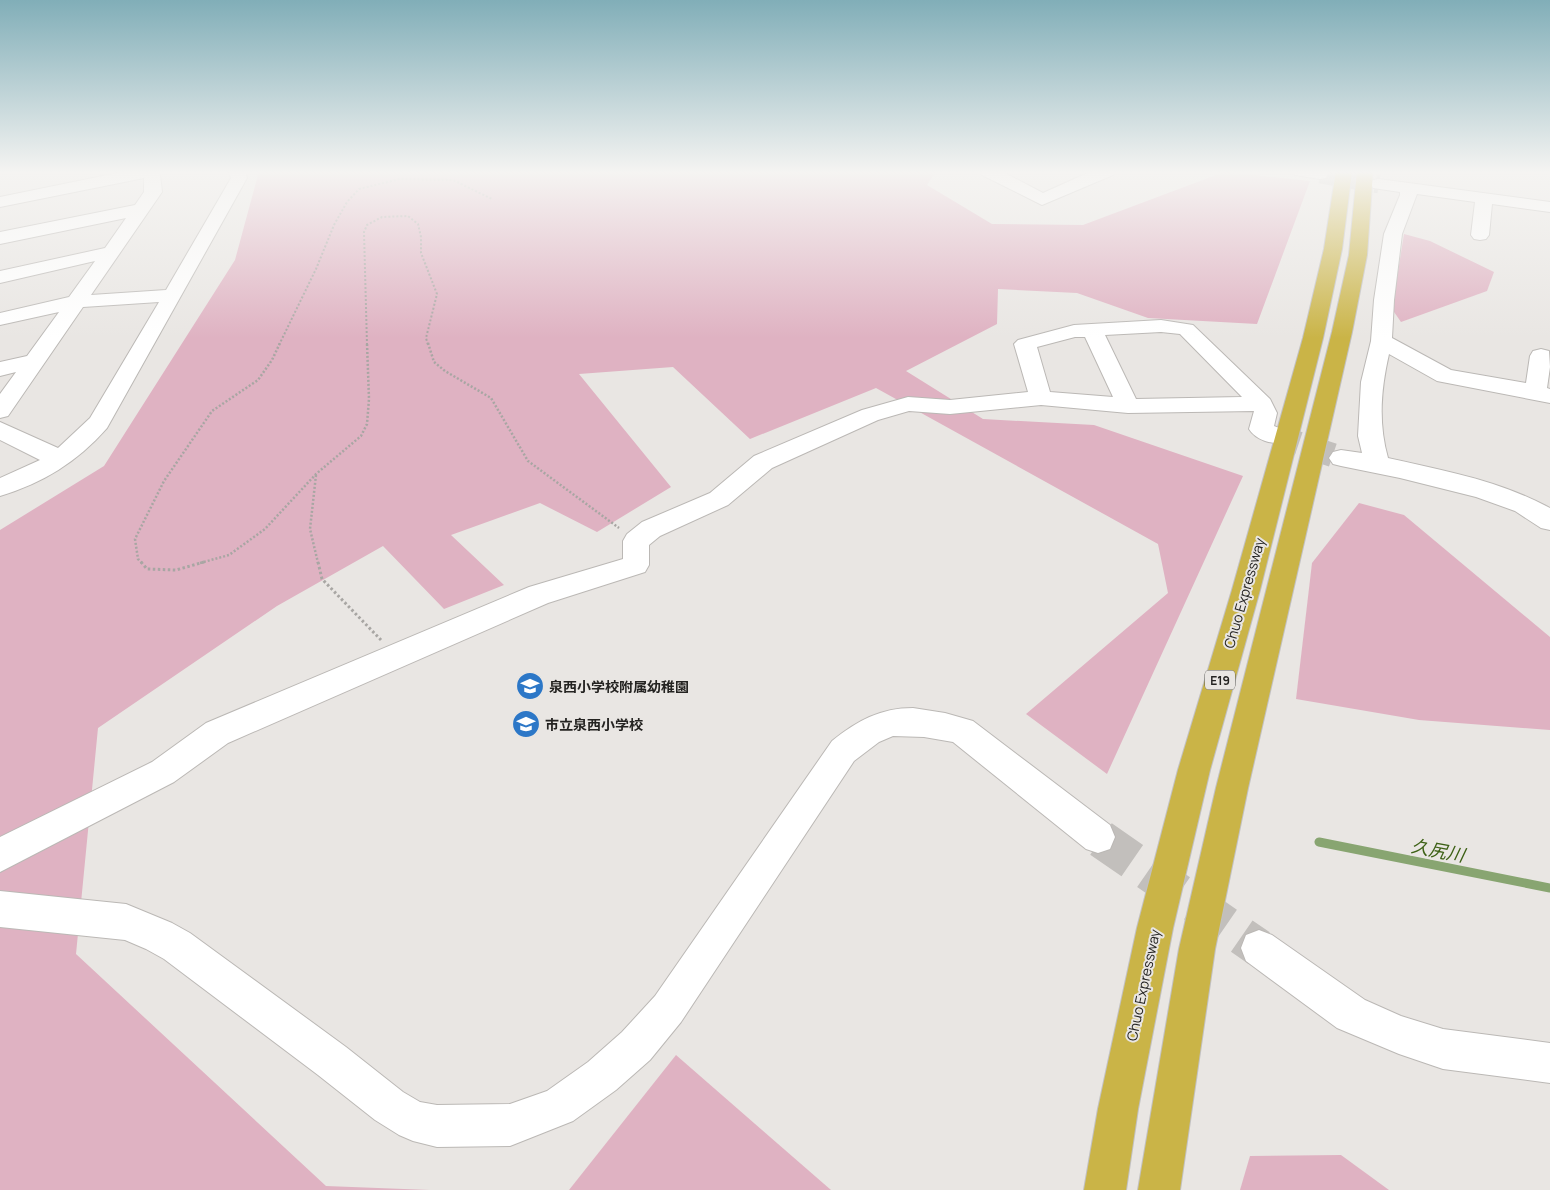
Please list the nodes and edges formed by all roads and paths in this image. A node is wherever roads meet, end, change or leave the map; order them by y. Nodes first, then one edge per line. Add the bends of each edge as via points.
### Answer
1 (56, 227) edge
2 (129, 227) edge
3 (212, 227) edge
4 (333, 227) edge
5 (366, 227) edge
6 (419, 227) edge
7 (1333, 227) edge
8 (1363, 227) edge
9 (1396, 227) edge
10 (1481, 227) edge
11 (1480, 235) dead end
12 (0, 238) edge
13 (110, 252) junction
14 (0, 277) edge
15 (173, 296) junction
16 (75, 302) junction
17 (0, 320) edge
18 (1092, 330) junction
19 (1381, 341) junction
20 (1541, 356) dead end
21 (34, 361) junction
22 (0, 369) edge
23 (1542, 394) edge
24 (1040, 398) junction
25 (1262, 404) junction
26 (1128, 406) junction
27 (0, 411) edge
28 (0, 430) edge
29 (1276, 436) tunnel mouth
30 (1341, 458) tunnel mouth
31 (58, 459) junction
32 (1377, 464) junction
33 (316, 474) junction
34 (0, 487) edge
35 (1550, 520) edge
36 (636, 541) junction
37 (396, 656) junction
38 (1098, 837) tunnel mouth
39 (0, 855) edge
40 (0, 909) edge
41 (1259, 948) tunnel mouth
42 (1550, 1063) edge
43 (1105, 1190) edge
44 (1159, 1190) edge

1 - 12 street
2 - 13 street
3 - 15 street
4 - 33 path via 272,360 258,380 212,411 164,481 135,539 138,559 147,569 176,570 229,555 265,529
5 - 33 path via 369,400 366,424 361,436
6 - 36 path via 422,253 437,294 426,338 434,362 491,398 528,460
7 - 43 highway, Chuo Expressway / E19 via 1333,249 1313,338 1194,770 1155,928
8 - 44 highway, E19 via 1342,332 1232,788 1197,949
9 - 19 street
10 - 11 street
13 - 14 street
13 - 16 street
15 - 16 street
15 - 31 street via 99,423
16 - 17 street
16 - 21 street
18 - 24 street via 1074,331 1024,344
18 - 25 street via 1160,326 1186,329
18 - 26 street
19 - 23 street via 1445,376
19 - 32 street via 1372,382 1370,427
20 - 23 street
21 - 22 street
21 - 27 street
24 - 26 street
24 - 36 street via 950,407 908,404 870,415 763,462 719,499 651,529
25 - 26 street
25 - 29 street via 1266,413 1261,429
28 - 31 street
30 - 32 street
31 - 34 street via 33,474
32 - 35 street via 1516,500
33 - 37 path via 310,529 322,579
36 - 37 street via 636,565 539,596
37 - 39 street via 217,733 163,772
38 - 40 street via 962,731 912,722 886,724 864,734 843,751 668,1009 636,1046 559,1107 510,1125 437,1126 414,1121 389,1106 177,946 126,922
41 - 42 street via 1351,1014 1399,1035 1443,1049

